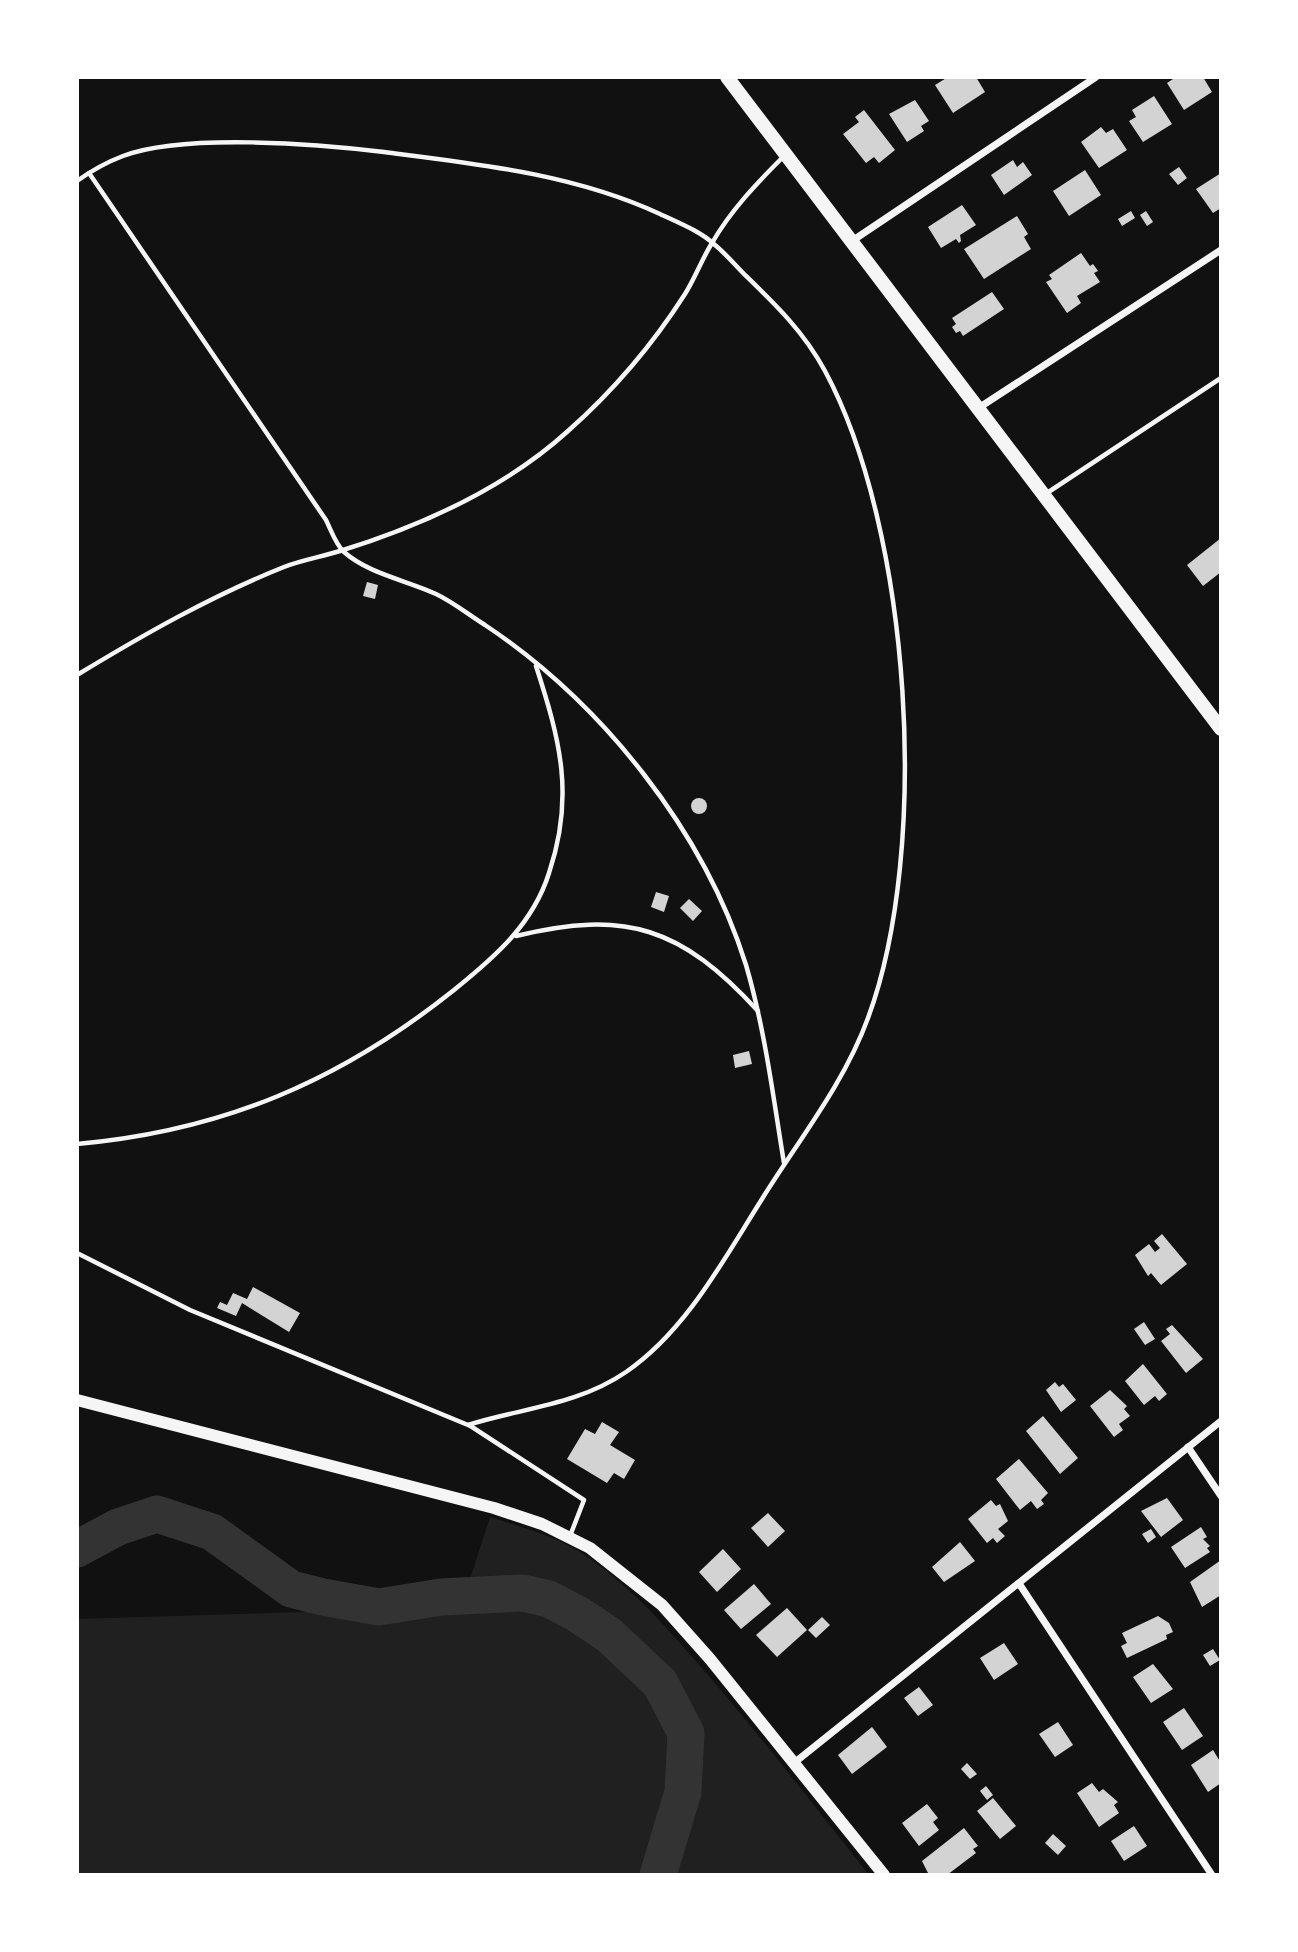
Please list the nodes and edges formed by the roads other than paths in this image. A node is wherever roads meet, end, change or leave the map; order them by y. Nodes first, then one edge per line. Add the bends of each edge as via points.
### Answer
1 (727, 77) edge
2 (1096, 77) edge
3 (786, 154) junction
4 (89, 173) junction
5 (77, 181) edge
6 (851, 241) junction
7 (713, 242) junction
8 (1221, 250) edge
9 (1221, 378) edge
10 (976, 409) junction
11 (1044, 496) junction
12 (342, 551) junction
13 (536, 665) junction
14 (77, 675) edge
15 (1221, 729) edge
16 (515, 936) junction
17 (758, 1011) junction
18 (77, 1144) edge
19 (784, 1163) junction
20 (77, 1253) edge
21 (77, 1400) edge
22 (1221, 1421) edge
23 (468, 1424) junction
24 (1188, 1447) junction
25 (1221, 1496) edge
26 (570, 1537) junction
27 (1020, 1585) junction
28 (794, 1763) junction
29 (884, 1875) edge
30 (1212, 1875) edge

1 - 3 main road
2 - 6 street
3 - 6 main road
3 - 7 lane via 754,186
4 - 5 lane
4 - 7 lane via 124,155 192,144 340,146 530,173 600,190
4 - 12 lane via 326,520
6 - 10 main road
7 - 12 lane via 685,293 644,350 568,432 494,486 447,510
7 - 19 lane via 806,339 846,416 880,531 902,685 902,835 890,943 867,1021 849,1059
8 - 10 street
9 - 11 lane
10 - 11 main road
11 - 15 main road
12 - 13 lane via 363,566 438,595
12 - 14 lane via 285,567 227,593 150,631
13 - 16 lane via 556,726 564,796 549,876
13 - 17 lane via 628,752 671,813 727,916
16 - 17 lane via 586,922 651,933 681,944 707,961
16 - 18 lane via 390,1037 290,1093 192,1126
17 - 19 lane
19 - 23 lane via 675,1327 631,1369 577,1397
20 - 23 lane via 190,1310
21 - 26 street via 494,1508
22 - 24 street
23 - 26 lane via 584,1500
24 - 25 street
24 - 27 street
26 - 28 street via 662,1605
27 - 28 street
27 - 30 street
28 - 29 street

